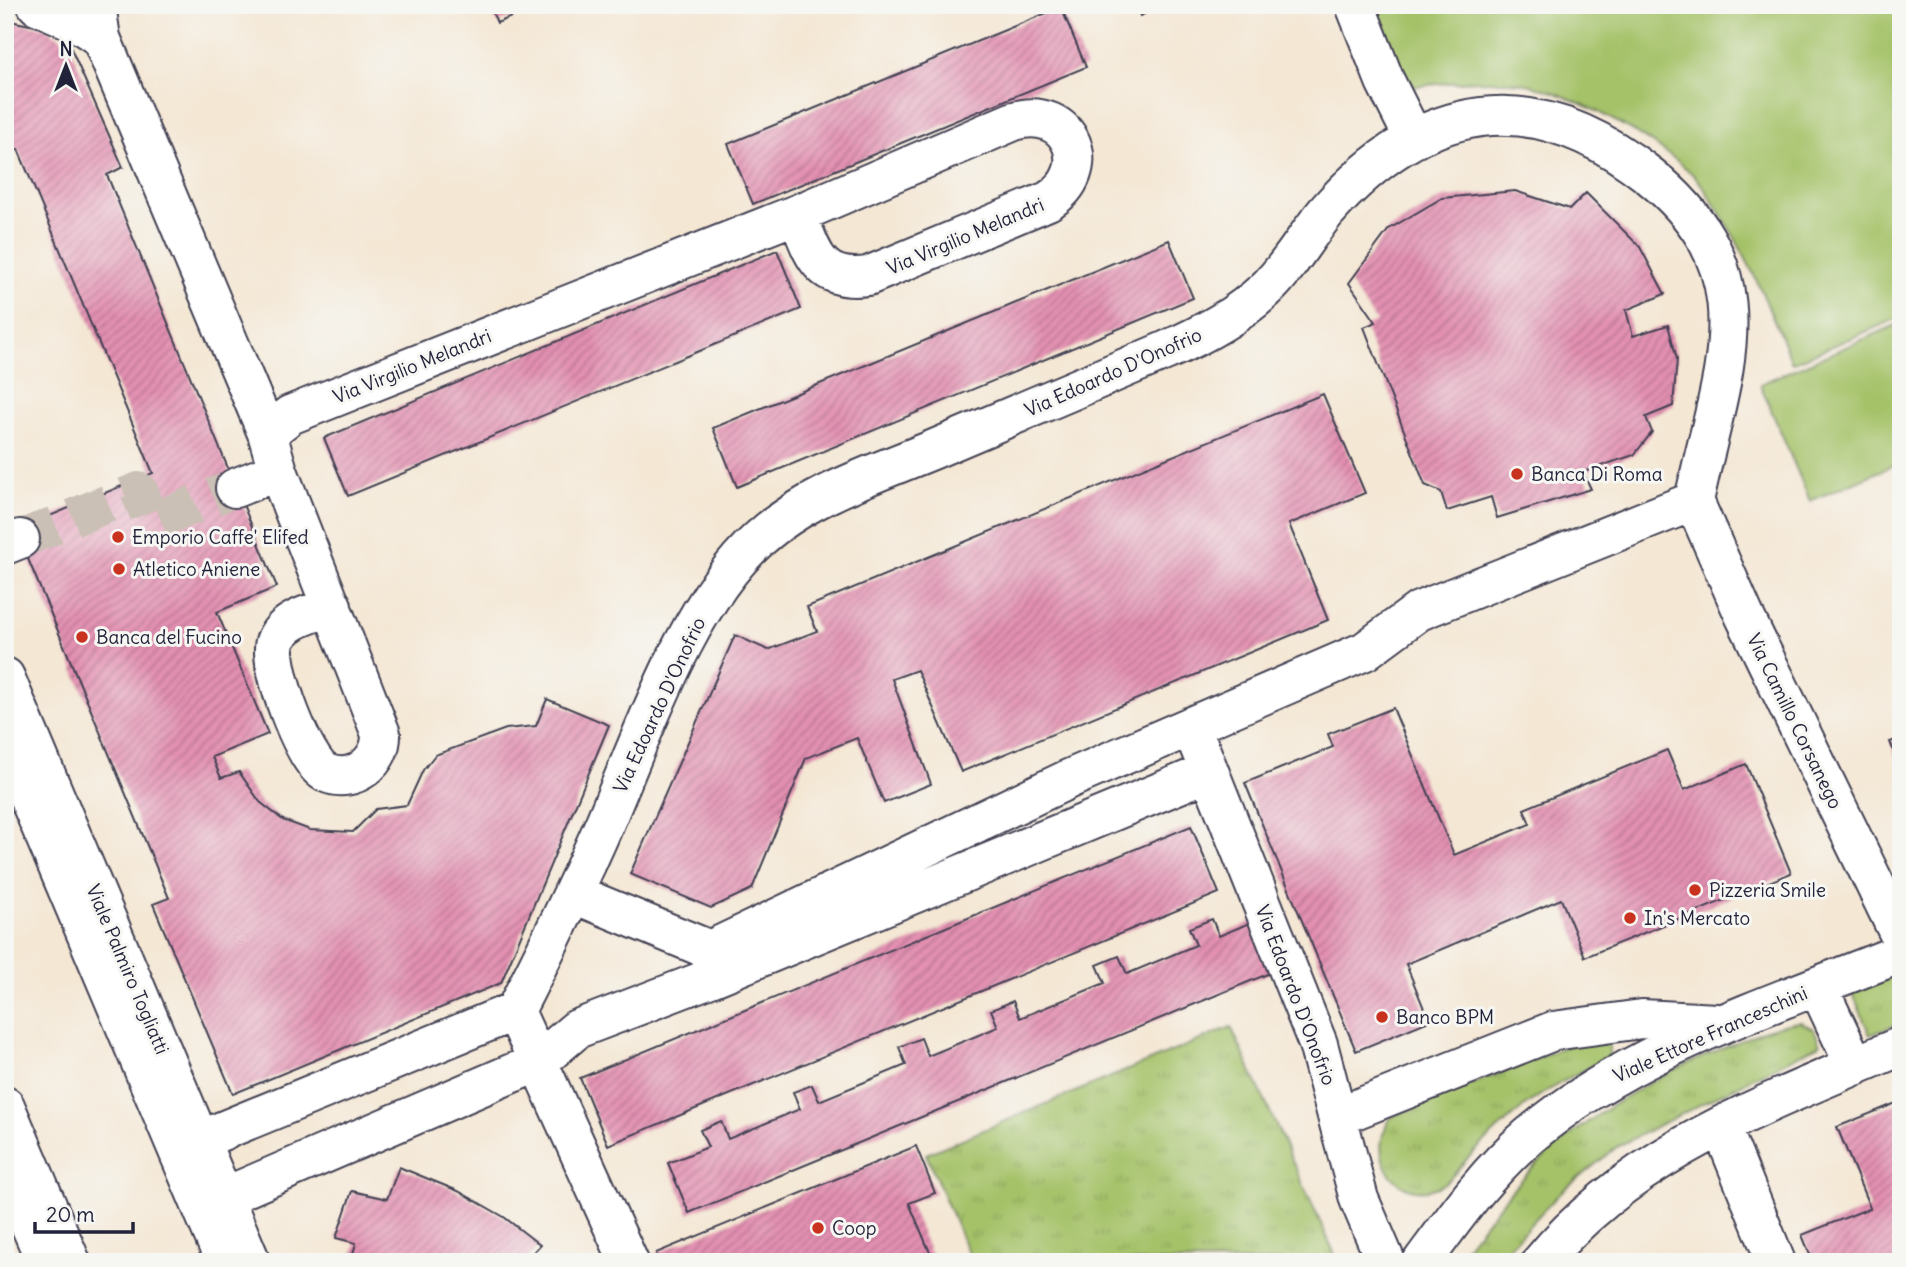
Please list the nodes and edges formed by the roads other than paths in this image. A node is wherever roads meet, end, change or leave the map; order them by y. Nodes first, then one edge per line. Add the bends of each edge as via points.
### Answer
1 (37, 5) edge
2 (1355, 5) edge
3 (99, 21) edge
4 (1414, 139) junction
5 (797, 214) junction
6 (267, 433) junction
7 (278, 471) junction
8 (235, 488) tunnel mouth
9 (1694, 501) junction
10 (332, 606) dead end
11 (5, 677) edge
12 (1191, 726) junction
13 (5, 742) edge
14 (1208, 772) junction
15 (574, 894) junction
16 (1901, 938) edge
17 (1901, 953) edge
18 (712, 964) junction
19 (1818, 987) junction
20 (515, 1011) junction
21 (1730, 1023) junction
22 (1901, 1046) edge
23 (538, 1062) junction
24 (1855, 1066) junction
25 (5, 1106) edge
26 (1339, 1116) junction
27 (1721, 1126) junction
28 (200, 1140) junction
29 (5, 1167) edge
30 (223, 1197) junction
31 (46, 1262) edge
32 (71, 1262) edge
33 (225, 1262) edge
34 (251, 1262) edge
35 (629, 1262) edge
36 (1387, 1262) edge
37 (1422, 1262) edge
38 (1541, 1262) edge
39 (1776, 1262) edge

1 - 3 street via 80,24
2 - 4 street
3 - 6 street
4 - 9 street, Via Edoardo D'Onofrio via 1485,114 1530,117 1581,133 1629,159 1657,181 1690,218 1723,275 1730,327
4 - 15 street, Via Edoardo D'Onofrio via 1345,193 1263,292 1212,328 861,480 796,513 758,540 714,592 690,636
5 - 5 street, Via Virgilio Melandri via 827,271 852,278 868,276 1048,201 1067,186 1075,166 1072,144 1058,125 1036,117 1022,119
5 - 6 street, Via Virgilio Melandri via 290,415
6 - 7 street
7 - 8 street
7 - 10 street
9 - 12 street via 1419,611 1364,651
9 - 16 street, Via Camillo Corsanego via 1745,617
11 - 28 street, Viale Palmiro Togliatti
12 - 14 street, Via Edoardo D'Onofrio
12 - 18 street via 1071,778
13 - 33 street, Viale Palmiro Togliatti
14 - 18 street
14 - 26 street, Via Edoardo D'Onofrio via 1312,1026
15 - 18 street
15 - 20 street, Via Edoardo D'Onofrio
17 - 19 street, Viale Ettore Franceschini
18 - 23 street via 577,1029
19 - 21 street, Viale Ettore Franceschini
19 - 24 street
20 - 23 street
20 - 28 street
21 - 26 street via 1642,1019 1553,1031
21 - 37 street, Viale Ettore Franceschini via 1632,1065 1561,1111 1492,1170
22 - 24 street
23 - 30 street
23 - 35 street
24 - 27 street
25 - 32 street
26 - 36 street, Via Edoardo D'Onofrio via 1359,1199
27 - 38 street via 1659,1159 1604,1198
27 - 39 street
28 - 30 street, Viale Palmiro Togliatti
29 - 31 street
30 - 34 street, Viale Palmiro Togliatti

